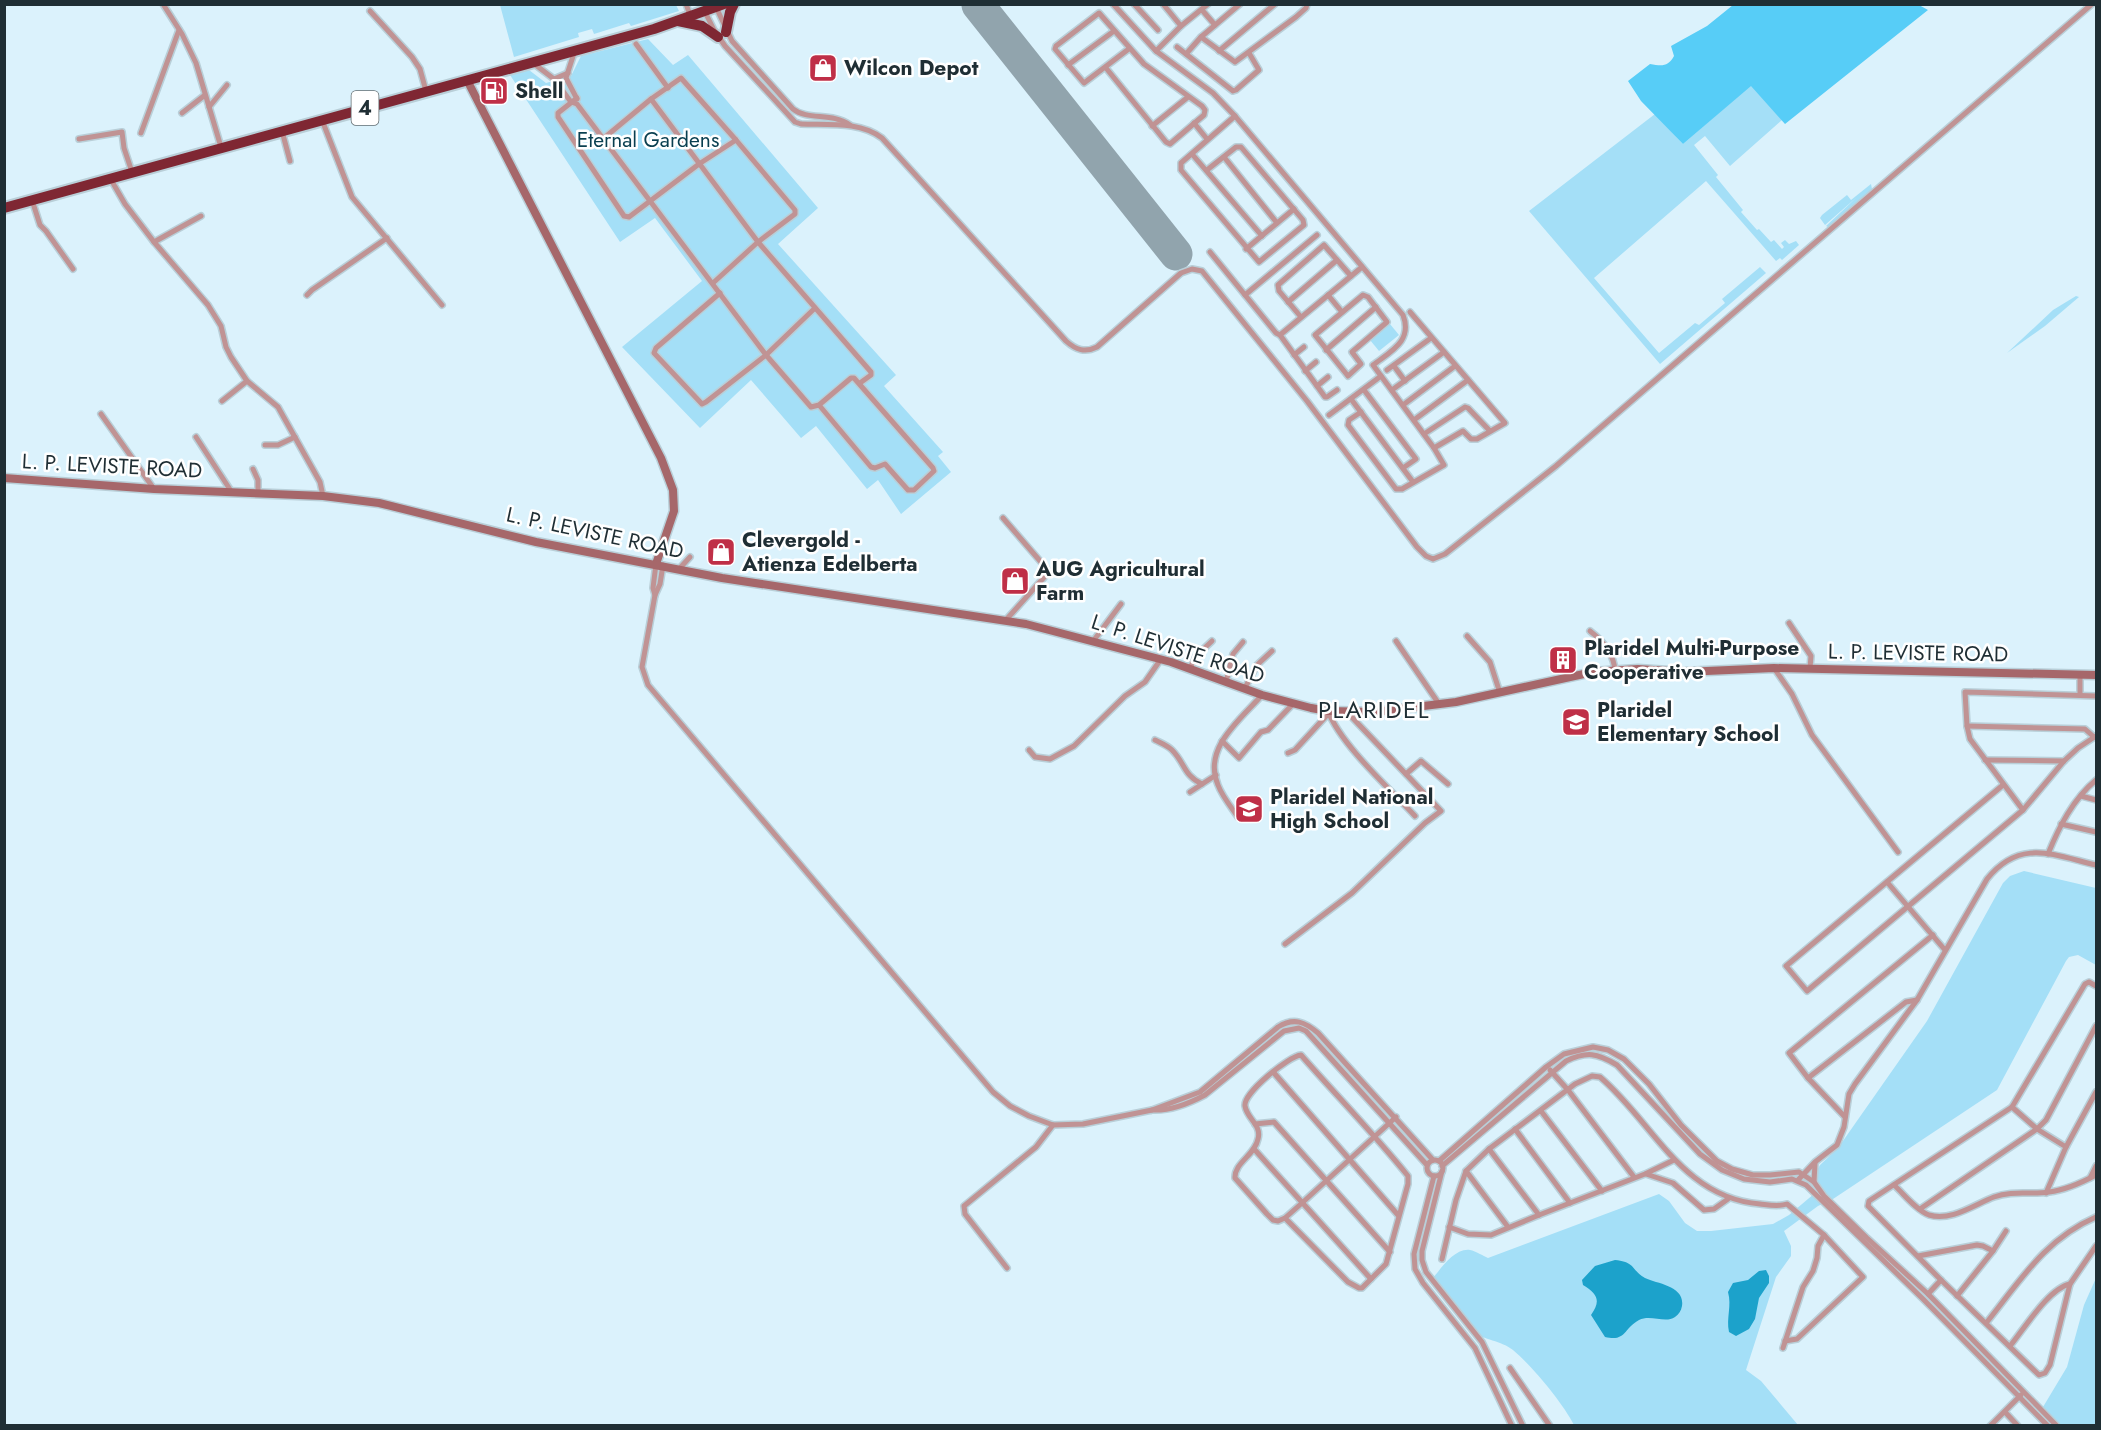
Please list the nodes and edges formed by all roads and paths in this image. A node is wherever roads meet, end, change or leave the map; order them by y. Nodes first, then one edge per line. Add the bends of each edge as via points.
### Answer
1 (163, 4) edge
2 (686, 4) edge
3 (734, 4) edge
4 (1113, 4) edge
5 (1134, 4) edge
6 (1162, 4) edge
7 (1208, 4) edge
8 (1240, 4) edge
9 (1275, 4) edge
10 (1306, 4) edge
11 (2092, 4) edge
12 (715, 8) edge
13 (1202, 10) junction
14 (370, 11) dead end
15 (691, 17) junction
16 (678, 21) junction
17 (1215, 25) junction
18 (1181, 26) junction
19 (179, 30) junction
20 (1158, 30) dead end
21 (1114, 31) junction
22 (722, 34) junction
23 (1201, 37) junction
24 (636, 44) dead end
25 (1177, 47) dead end
26 (1130, 48) junction
27 (575, 50) junction
28 (1156, 51) junction
29 (1219, 51) junction
30 (1250, 53) junction
31 (1186, 54) junction
32 (531, 62) junction
33 (1068, 65) junction
34 (1106, 68) junction
35 (568, 73) junction
36 (554, 79) junction
37 (467, 80) junction
38 (227, 85) dead end
39 (668, 88) junction
40 (426, 91) junction
41 (205, 95) junction
42 (1188, 97) junction
43 (651, 99) junction
44 (575, 101) junction
45 (209, 107) junction
46 (182, 113) dead end
47 (819, 115) junction
48 (1235, 116) junction
49 (322, 120) junction
50 (1194, 123) junction
51 (818, 125) junction
52 (852, 126) junction
53 (1152, 126) junction
54 (282, 131) junction
55 (141, 133) dead end
56 (604, 138) junction
57 (78, 139) dead end
58 (1207, 139) junction
59 (736, 140) junction
60 (221, 147) junction
61 (1192, 154) junction
62 (1224, 158) junction
63 (290, 161) dead end
64 (699, 164) junction
65 (1207, 170) junction
66 (132, 172) junction
67 (110, 178) junction
68 (32, 200) junction
69 (650, 202) junction
70 (4, 207) edge
71 (1294, 209) junction
72 (201, 216) dead end
73 (1277, 223) junction
74 (1317, 235) dead end
75 (1262, 236) junction
76 (387, 238) junction
77 (154, 242) junction
78 (758, 242) junction
79 (1246, 249) junction
80 (1210, 252) dead end
81 (1337, 260) junction
82 (1362, 267) junction
83 (74, 269) dead end
84 (1351, 276) junction
85 (712, 283) junction
86 (720, 293) junction
87 (307, 295) dead end
88 (1245, 295) junction
89 (1328, 295) junction
90 (1288, 302) junction
91 (441, 305) dead end
92 (1376, 307) junction
93 (815, 308) junction
94 (1342, 312) junction
95 (1410, 312) dead end
96 (1301, 317) junction
97 (1281, 334) junction
98 (1431, 338) junction
99 (1304, 347) dead end
100 (1326, 350) junction
101 (1444, 352) junction
102 (766, 355) junction
103 (1294, 355) junction
104 (1316, 362) dead end
105 (1394, 366) junction
106 (1455, 366) junction
107 (1387, 370) dead end
108 (1305, 371) junction
109 (1381, 376) junction
110 (1328, 377) dead end
111 (1468, 380) junction
112 (247, 381) junction
113 (1405, 381) junction
114 (860, 383) junction
115 (1317, 386) junction
116 (1337, 390) dead end
117 (1364, 390) junction
118 (1392, 390) junction
119 (1351, 399) junction
120 (222, 401) dead end
121 (819, 405) junction
122 (1403, 405) junction
123 (1361, 412) junction
124 (101, 414) dead end
125 (1329, 415) dead end
126 (1414, 420) junction
127 (1490, 431) junction
128 (1424, 434) junction
129 (196, 437) dead end
130 (295, 437) junction
131 (265, 445) dead end
132 (1434, 448) junction
133 (1403, 468) junction
134 (254, 469) dead end
135 (4, 478) edge
136 (1413, 482) junction
137 (154, 489) junction
138 (231, 491) junction
139 (258, 492) junction
140 (323, 496) junction
141 (1002, 518) dead end
142 (690, 556) dead end
143 (660, 562) junction
144 (679, 569) junction
145 (1121, 604) dead end
146 (1005, 621) junction
147 (1790, 623) dead end
148 (1590, 631) dead end
149 (1467, 636) dead end
150 (1094, 640) junction
151 (1212, 641) dead end
152 (1396, 641) dead end
153 (1243, 642) dead end
154 (1272, 651) dead end
155 (1161, 658) junction
156 (1190, 668) junction
157 (1774, 668) junction
158 (1810, 668) junction
159 (1615, 671) junction
160 (2080, 675) junction
161 (2097, 675) edge
162 (1226, 682) junction
163 (1245, 688) junction
164 (1500, 693) junction
165 (1262, 695) junction
166 (2080, 695) junction
167 (2097, 696) edge
168 (1293, 704) junction
169 (1439, 704) junction
170 (1346, 711) junction
171 (1329, 712) junction
172 (1967, 726) junction
173 (2095, 737) edge
174 (1155, 740) dead end
175 (1222, 741) junction
176 (1029, 750) dead end
177 (1288, 753) dead end
178 (1985, 760) junction
179 (2064, 761) junction
180 (1406, 774) junction
181 (1216, 775) junction
182 (2097, 780) edge
183 (1202, 784) junction
184 (1448, 784) dead end
185 (2003, 785) junction
186 (1190, 792) dead end
187 (2081, 796) junction
188 (2097, 800) edge
189 (2022, 810) junction
190 (1415, 816) dead end
191 (1238, 817) dead end
192 (2061, 824) junction
193 (2097, 832) edge
194 (1898, 852) dead end
195 (2048, 854) junction
196 (2097, 865) edge
197 (1887, 882) junction
198 (1910, 906) junction
199 (1933, 935) junction
200 (1285, 944) dead end
201 (1946, 950) junction
202 (2097, 986) edge
203 (1917, 1000) junction
204 (2097, 1026) edge
205 (1546, 1067) junction
206 (1274, 1072) junction
207 (1552, 1072) junction
208 (1808, 1078) junction
209 (1568, 1090) junction
210 (2097, 1092) edge
211 (2012, 1107) junction
212 (1152, 1110) junction
213 (1541, 1111) junction
214 (1396, 1117) junction
215 (1845, 1117) junction
216 (1255, 1124) junction
217 (1389, 1124) junction
218 (1053, 1125) junction
219 (1515, 1129) junction
220 (2037, 1129) junction
221 (1374, 1138) junction
222 (2066, 1148) junction
223 (1490, 1149) junction
224 (1255, 1150) junction
225 (1349, 1159) junction
226 (1674, 1160) junction
227 (1815, 1162) junction
228 (1428, 1165) junction
229 (1439, 1165) junction
230 (2097, 1166) edge
231 (1466, 1171) junction
232 (1645, 1174) junction
233 (1803, 1174) junction
234 (2097, 1175) edge
235 (1434, 1176) junction
236 (1634, 1178) junction
237 (2090, 1179) junction
238 (1798, 1180) junction
239 (1325, 1181) junction
240 (1814, 1182) junction
241 (1894, 1185) junction
242 (1602, 1191) junction
243 (2046, 1193) junction
244 (1728, 1199) junction
245 (1302, 1203) junction
246 (1570, 1203) junction
247 (1920, 1209) junction
248 (1398, 1215) junction
249 (1539, 1215) junction
250 (2097, 1216) edge
251 (1285, 1218) junction
252 (1449, 1227) junction
253 (1508, 1227) junction
254 (2006, 1231) dead end
255 (1824, 1236) junction
256 (2097, 1246) edge
257 (1993, 1251) junction
258 (1390, 1252) junction
259 (1917, 1256) junction
260 (1442, 1259) dead end
261 (1007, 1268) dead end
262 (1371, 1279) junction
263 (1941, 1280) junction
264 (2070, 1284) junction
265 (1928, 1294) junction
266 (1958, 1296) junction
267 (1923, 1299) junction
268 (1987, 1323) junction
269 (1785, 1341) junction
270 (2010, 1346) junction
271 (1783, 1348) dead end
272 (1510, 1368) dead end
273 (2024, 1392) junction
274 (2019, 1397) junction
275 (2005, 1412) junction
276 (1512, 1425) edge
277 (1523, 1425) edge
278 (1550, 1425) edge
279 (1990, 1425) edge
280 (2018, 1425) edge
281 (2048, 1425) edge
282 (2057, 1425) edge

1 - 19 street
2 - 15 street
3 - 22 highway
4 - 28 street
5 - 20 street
6 - 18 street
7 - 13 street
8 - 17 street
9 - 29 street
10 - 30 street via 1296,17
11 - 52 street via 1556,466 1436,559 1417,547 1202,271 1181,273 1097,347 1076,349 882,138
12 - 15 highway, 4
12 - 22 street
12 - 22 street
13 - 17 street
13 - 18 street
14 - 40 street via 412,57
15 - 16 highway, 4
16 - 22 highway
16 - 27 highway, 4
17 - 23 street
18 - 28 street
19 - 41 street via 196,63
19 - 55 street
21 - 26 street
21 - 33 street
21 - 33 street via 1102,15 1095,15 1056,46
22 - 47 street via 793,109
22 - 51 street via 795,122
23 - 29 street
23 - 31 street
24 - 39 street
25 - 31 street
26 - 34 street
26 - 42 street via 1144,64
27 - 32 highway, 4
27 - 35 street
28 - 48 street via 1213,93
29 - 30 street via 1235,62
30 - 31 street via 1259,70 1236,90
32 - 36 street
32 - 37 highway, 4
33 - 34 street via 1084,83
34 - 53 street
35 - 36 street
35 - 44 street
36 - 44 street
37 - 40 highway, 4
37 - 143 main road via 661,459 673,490 674,511
38 - 45 street
39 - 43 street
39 - 59 street via 681,78 686,81
40 - 49 highway, 4
41 - 45 street
41 - 46 street
42 - 50 street via 1205,110
42 - 53 street
43 - 56 street
43 - 64 street
44 - 56 street
44 - 69 street via 558,117 624,216
45 - 60 street
47 - 51 street
47 - 52 street via 836,117
48 - 58 street
48 - 82 street
49 - 54 highway, 4
49 - 76 street via 352,197
50 - 53 street via 1170,144
50 - 58 street
51 - 52 street
54 - 60 highway, 4
54 - 63 street
56 - 69 street
57 - 66 street via 122,132
58 - 61 street
59 - 64 street
59 - 78 street via 795,210 795,214
60 - 66 highway, 4
61 - 65 street
61 - 79 street via 1179,166 1180,170
62 - 65 street
62 - 71 street via 1239,146
62 - 73 street
64 - 69 street
64 - 78 street
65 - 75 street
66 - 67 highway, 4
67 - 68 highway, 4
67 - 77 street
68 - 70 highway, 4
68 - 83 street via 40,227
69 - 85 street
71 - 73 street
71 - 79 street via 1304,225 1261,262
72 - 77 street
73 - 75 street
74 - 88 street
75 - 79 street
76 - 87 street
76 - 91 street
77 - 112 street via 208,305 221,326 231,357
78 - 85 street
78 - 93 street
80 - 88 street
81 - 84 street
81 - 90 street
81 - 90 street via 1324,245 1277,287
82 - 84 street
82 - 109 street via 1406,323 1401,342 1373,365
84 - 89 street
85 - 86 street
86 - 102 street
86 - 102 street via 654,353 702,404
88 - 97 street
89 - 94 street
89 - 96 street
90 - 96 street
92 - 94 street via 1363,295
92 - 100 street
92 - 100 street via 1387,322 1353,352 1360,364 1348,376
93 - 102 street
93 - 114 street via 871,372
94 - 100 street via 1314,335
95 - 98 street
96 - 97 street
97 - 103 street
98 - 101 street
98 - 105 street
99 - 103 street
101 - 106 street
101 - 113 street
102 - 121 street via 812,407
103 - 108 street
104 - 108 street
105 - 107 street
105 - 113 street
106 - 111 street
106 - 122 street
108 - 115 street
109 - 117 street
109 - 118 street
110 - 115 street
111 - 126 street
111 - 127 street via 1505,423
112 - 120 street
112 - 130 street via 278,407
113 - 118 street
114 - 121 street via 850,378
114 - 121 street via 933,468 914,490 908,490 885,464 871,466
115 - 116 street via 1325,397
117 - 119 street
117 - 133 street via 1416,459
118 - 122 street
119 - 123 street
119 - 125 street
122 - 126 street
123 - 133 street
123 - 136 street via 1348,425 1396,489
124 - 137 street
126 - 128 street
127 - 128 street via 1465,407
127 - 132 street via 1477,439 1463,431
128 - 132 street
129 - 138 street
130 - 131 street via 278,445
130 - 140 street via 320,482
132 - 136 street via 1443,465
133 - 136 street
134 - 139 street
135 - 137 main road, L. P. LEVISTE ROAD
137 - 138 main road, L. P. LEVISTE ROAD
138 - 139 main road, L. P. LEVISTE ROAD
139 - 140 main road, L. P. LEVISTE ROAD
140 - 143 main road, L. P. LEVISTE ROAD via 379,503 536,542
141 - 146 street via 1047,569 1047,574
142 - 144 street
143 - 144 main road, L. P. LEVISTE ROAD
143 - 218 street via 659,588 654,595 642,667 648,685 993,1092 1029,1116
144 - 146 main road, L. P. LEVISTE ROAD
145 - 150 street
146 - 150 main road, L. P. LEVISTE ROAD
147 - 158 street via 1811,656
148 - 159 street via 1611,655
149 - 164 street via 1491,664
150 - 155 main road, L. P. LEVISTE ROAD
151 - 156 street
152 - 169 street
153 - 162 street via 1233,654
154 - 163 street via 1257,665
155 - 156 main road, L. P. LEVISTE ROAD
155 - 176 street via 1145,682 1074,746 1050,759 1035,757
156 - 162 main road, L. P. LEVISTE ROAD
157 - 158 main road, L. P. LEVISTE ROAD
157 - 159 main road, L. P. LEVISTE ROAD
157 - 194 street via 1812,735
158 - 160 main road, L. P. LEVISTE ROAD
159 - 164 main road, L. P. LEVISTE ROAD via 1593,672
160 - 161 main road, L. P. LEVISTE ROAD
160 - 166 street
162 - 163 main road, L. P. LEVISTE ROAD
163 - 165 main road, L. P. LEVISTE ROAD
164 - 169 main road, L. P. LEVISTE ROAD
165 - 168 main road, L. P. LEVISTE ROAD
165 - 175 street
166 - 167 street
166 - 172 street via 1965,693
168 - 171 main road, L. P. LEVISTE ROAD
168 - 175 street via 1239,758
169 - 170 main road, L. P. LEVISTE ROAD via 1375,712
170 - 171 main road, L. P. LEVISTE ROAD
170 - 180 street
171 - 177 street
171 - 190 street via 1365,763
172 - 173 street via 2085,729
172 - 178 street via 1970,739
173 - 179 street
174 - 183 street via 1174,751 1190,777
175 - 181 street via 1217,750
178 - 179 street
178 - 185 street
179 - 189 street
180 - 184 street via 1421,761
180 - 200 street via 1441,811 1352,892
181 - 183 street
181 - 191 street via 1218,786
182 - 187 street
183 - 186 street
185 - 189 street
185 - 197 street
187 - 188 street
187 - 192 street
189 - 198 street
192 - 193 street
192 - 195 street
195 - 196 street
195 - 201 street via 2019,854 1998,866
197 - 198 street
197 - 198 street via 1786,966 1807,991
198 - 199 street
199 - 201 street
199 - 208 street via 1790,1053
201 - 203 street
202 - 211 street via 2085,984
203 - 208 street via 1906,1002
203 - 215 street via 1855,1084
204 - 220 street via 2046,1120
205 - 207 street
205 - 229 street
205 - 233 street via 1577,1050 1608,1050 1624,1059 1649,1084 1717,1161 1753,1175 1792,1171
206 - 216 street via 1252,1090 1245,1103
206 - 221 street via 1301,1055
206 - 225 street
207 - 209 street
207 - 229 street
207 - 238 street via 1579,1055 1605,1058 1617,1065 1700,1154 1722,1170 1757,1181
208 - 215 street
209 - 213 street
209 - 226 street via 1584,1079 1600,1077
209 - 236 street
210 - 222 street
211 - 220 street
211 - 241 street
212 - 214 street via 1200,1092 1278,1027 1299,1021 1318,1033
212 - 217 street via 1205,1095 1284,1031 1299,1028 1306,1031
212 - 218 street via 1083,1124
213 - 219 street
213 - 242 street
214 - 217 street
214 - 229 street
215 - 227 street via 1837,1145
216 - 224 street via 1259,1132
216 - 239 street via 1274,1122
217 - 221 street
217 - 228 street
218 - 261 street via 1036,1147 964,1206 965,1214
219 - 223 street
219 - 246 street
220 - 222 street
220 - 247 street
221 - 225 street
221 - 248 street via 1408,1176
222 - 243 street
223 - 231 street
223 - 249 street
224 - 245 street
224 - 251 street via 1237,1168 1235,1178 1273,1220
225 - 239 street
225 - 248 street
226 - 232 street
226 - 244 street via 1706,1187
227 - 233 street
227 - 240 street
228 - 229 street
228 - 235 street via 1429,1174
229 - 235 street via 1438,1175
229 - 277 street via 1422,1260 1431,1279 1482,1342
230 - 237 street
231 - 252 street
231 - 253 street
232 - 236 street
232 - 244 street via 1673,1183 1704,1210 1714,1209
233 - 238 street
233 - 240 street
234 - 237 street
235 - 276 street via 1414,1254 1415,1269 1474,1348
236 - 242 street
237 - 243 street
238 - 267 street
239 - 245 street
239 - 258 street
240 - 265 street
241 - 247 street
241 - 259 street via 1869,1201 1868,1208
242 - 246 street
243 - 247 street via 1997,1196 1944,1216 1929,1215
244 - 255 street via 1787,1204
245 - 251 street
245 - 262 street
246 - 249 street
248 - 258 street
249 - 253 street
250 - 268 street via 2045,1249
251 - 262 street via 1348,1282 1362,1288
252 - 253 street via 1468,1234 1491,1235
252 - 260 street
254 - 257 street
255 - 269 street
255 - 269 street via 1863,1277 1797,1339
256 - 264 street
257 - 259 street via 1977,1245
257 - 266 street
258 - 262 street via 1386,1264
259 - 263 street
263 - 265 street
263 - 266 street
264 - 270 street via 2053,1293
264 - 270 street via 2045,1373 2039,1375
265 - 267 street
265 - 273 street
266 - 268 street
267 - 274 street
268 - 270 street
269 - 271 street
272 - 278 street
273 - 274 street
273 - 282 street
274 - 275 street
274 - 281 street
275 - 279 street
275 - 280 street

